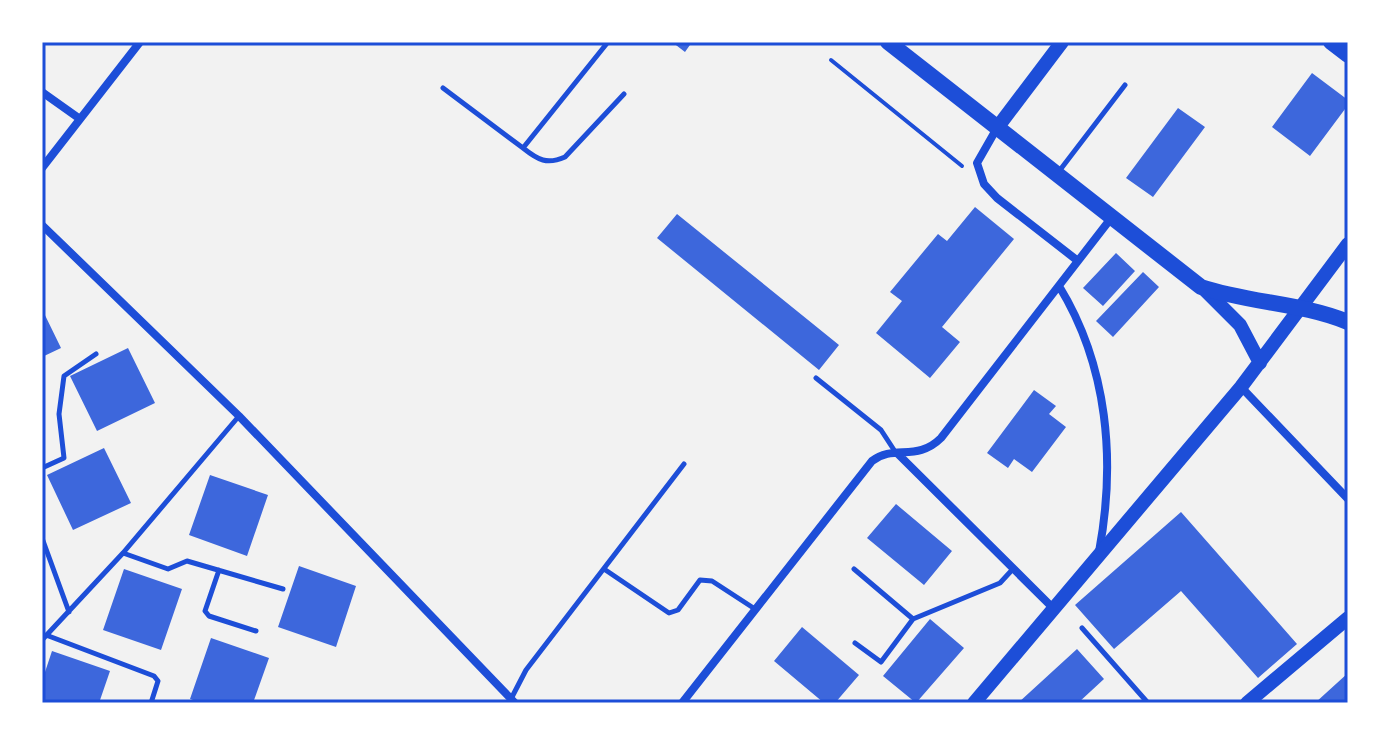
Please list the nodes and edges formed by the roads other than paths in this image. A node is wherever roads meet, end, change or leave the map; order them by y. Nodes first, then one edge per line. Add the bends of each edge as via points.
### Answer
1 (140, 42) edge
2 (608, 42) edge
3 (888, 42) edge
4 (1062, 42) edge
5 (1331, 42) edge
6 (1348, 55) edge
7 (1125, 85) dead end
8 (443, 88) dead end
9 (42, 92) edge
10 (624, 94) dead end
11 (80, 119) junction
12 (997, 128) junction
13 (523, 148) junction
14 (42, 168) edge
15 (1056, 174) junction
16 (1112, 217) junction
17 (42, 225) edge
18 (1348, 244) edge
19 (1078, 261) junction
20 (1059, 286) junction
21 (1201, 287) junction
22 (1301, 308) junction
23 (1348, 322) edge
24 (96, 354) dead end
25 (1260, 363) junction
26 (816, 378) dead end
27 (1241, 387) junction
28 (239, 416) junction
29 (897, 453) junction
30 (684, 464) dead end
31 (42, 468) edge
32 (1348, 499) edge
33 (42, 538) edge
34 (123, 553) junction
35 (1098, 557) junction
36 (604, 569) junction
37 (854, 569) dead end
38 (219, 570) junction
39 (1012, 570) junction
40 (283, 589) dead end
41 (755, 609) junction
42 (1054, 609) junction
43 (69, 612) junction
44 (1348, 618) edge
45 (913, 619) junction
46 (1082, 628) dead end
47 (256, 631) dead end
48 (44, 638) edge
49 (855, 643) dead end
50 (514, 700) edge
51 (151, 703) edge
52 (682, 703) edge
53 (974, 703) edge
54 (1148, 703) edge
55 (1247, 703) edge

1 - 11 street
2 - 13 lane
3 - 12 main road
4 - 12 street
5 - 6 main road
7 - 15 lane
8 - 13 lane
9 - 11 street
10 - 13 lane via 565,157 538,160
11 - 14 street
12 - 15 main road
12 - 19 street via 977,163 984,184
15 - 16 main road
16 - 19 street
16 - 21 main road
17 - 28 street
18 - 22 street
19 - 20 street
20 - 29 street via 941,438 920,452
20 - 35 street via 1089,344 1102,408 1108,485
21 - 22 main road
21 - 25 street via 1240,325
22 - 23 main road
22 - 25 street
24 - 31 lane via 62,380 59,414 65,454
25 - 27 street
26 - 29 lane via 881,430
27 - 32 street
27 - 35 street
28 - 34 lane
28 - 50 street
29 - 39 street
29 - 41 street via 872,461
30 - 36 lane
33 - 43 lane
34 - 38 lane via 168,569 187,561
34 - 43 lane
35 - 42 street
36 - 41 lane via 669,613 678,610 700,580 712,581
36 - 50 lane via 526,670
37 - 45 lane
38 - 40 lane
38 - 47 lane via 205,611
39 - 42 street
39 - 45 lane via 1000,583
41 - 52 street
42 - 53 street
43 - 48 lane
44 - 55 street
45 - 49 lane via 881,662
46 - 54 lane
48 - 51 lane via 154,676 158,681

